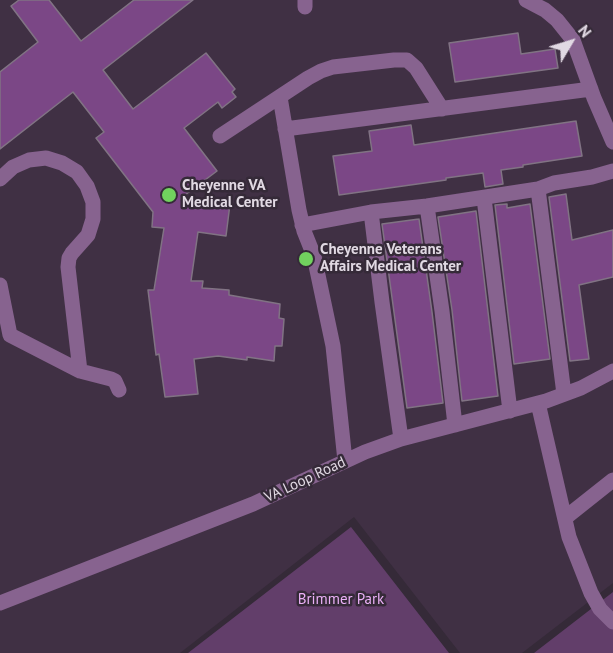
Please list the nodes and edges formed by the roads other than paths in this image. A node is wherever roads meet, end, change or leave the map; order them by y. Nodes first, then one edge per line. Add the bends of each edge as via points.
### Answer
1 (526, 0) edge
2 (591, 89) junction
3 (280, 97) junction
4 (442, 109) junction
5 (285, 129) junction
6 (220, 136) dead end
7 (613, 142) edge
8 (613, 171) edge
9 (0, 179) edge
10 (538, 189) junction
11 (484, 198) junction
12 (427, 206) junction
13 (371, 212) junction
14 (302, 225) junction
15 (0, 285) edge
16 (613, 370) edge
17 (80, 371) junction
18 (119, 390) dead end
19 (564, 394) junction
20 (538, 403) junction
21 (510, 411) junction
22 (455, 425) junction
23 (401, 439) junction
24 (345, 461) junction
25 (613, 480) edge
26 (565, 518) junction
27 (0, 603) edge
28 (613, 622) edge

1 - 2 lane via 557,20 573,40
2 - 4 lane
2 - 7 lane
3 - 4 lane via 327,69 407,60
3 - 5 lane
3 - 6 lane
4 - 5 lane
5 - 14 lane
8 - 10 lane
9 - 17 lane via 13,167 46,158 77,172 87,186 93,202 93,219 88,235 69,258 68,267
10 - 11 lane
10 - 19 lane
11 - 12 lane
11 - 21 lane
12 - 13 lane
12 - 22 lane
13 - 14 lane
13 - 23 lane
14 - 24 lane via 314,256 333,346
15 - 17 lane via 10,334
16 - 19 lane, VA Loop Road
17 - 18 lane via 107,377 115,381
19 - 20 lane, VA Loop Road
20 - 21 lane, VA Loop Road
20 - 26 lane
21 - 22 lane, VA Loop Road
22 - 23 lane, VA Loop Road
23 - 24 lane, VA Loop Road
24 - 27 lane, VA Loop Road via 253,504
25 - 26 lane
26 - 28 lane via 591,593

